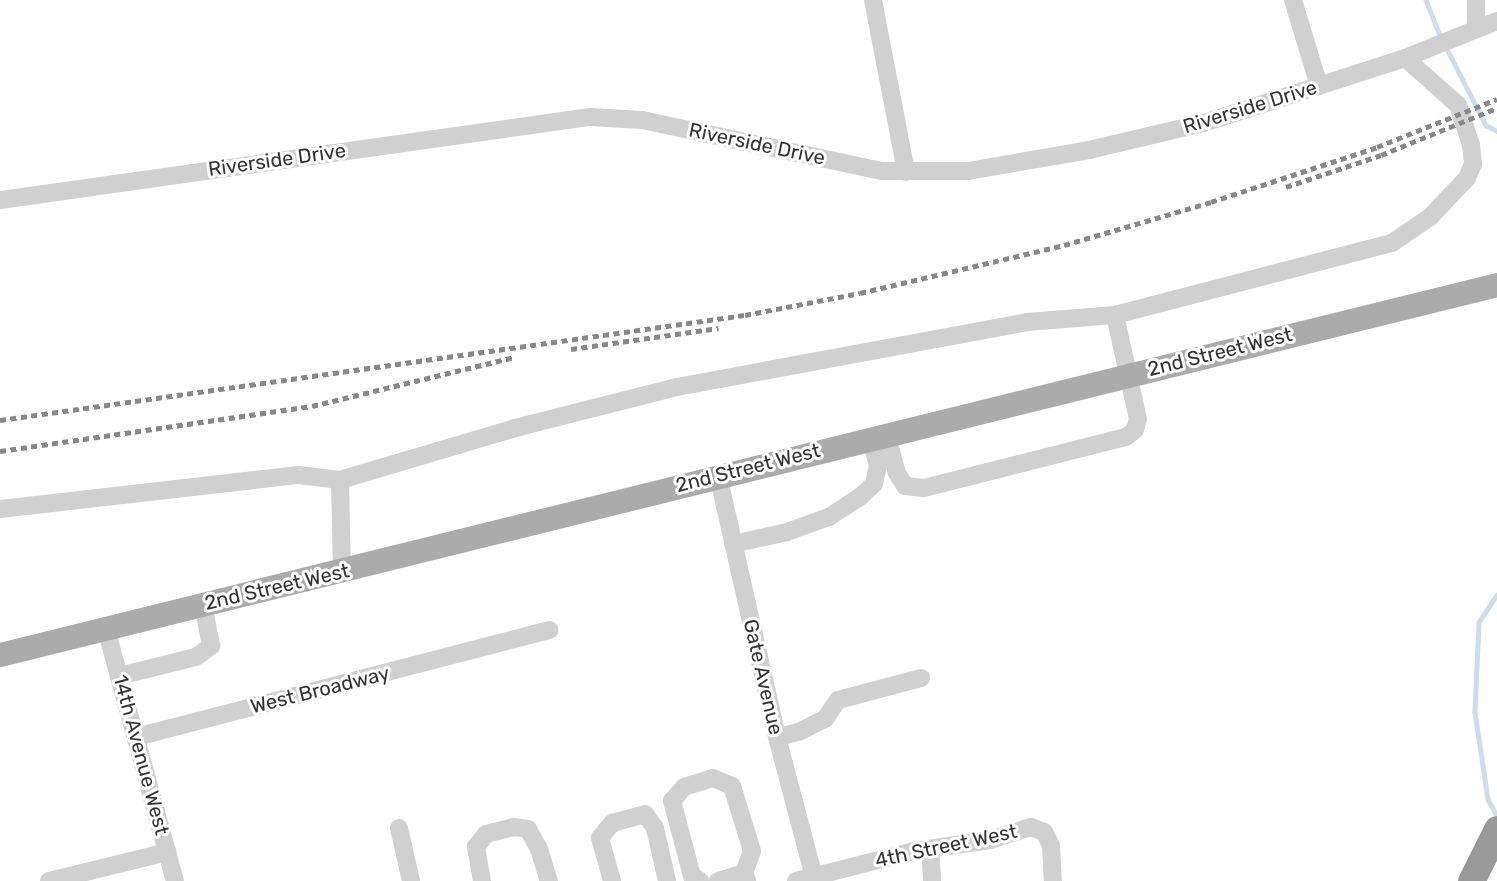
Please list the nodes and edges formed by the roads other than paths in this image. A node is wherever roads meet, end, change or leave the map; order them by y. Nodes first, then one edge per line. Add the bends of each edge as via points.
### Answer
1 (873, 0) edge
2 (1293, 0) edge
3 (1476, 0) edge
4 (1497, 21) edge
5 (1476, 29) junction
6 (1406, 58) junction
7 (1319, 86) junction
8 (906, 172) junction
9 (0, 200) edge
10 (1497, 285) edge
11 (1114, 315) junction
12 (1129, 374) junction
13 (878, 435) junction
14 (718, 475) junction
15 (340, 480) junction
16 (0, 509) edge
17 (733, 544) junction
18 (342, 573) junction
19 (203, 604) junction
20 (106, 629) junction
21 (549, 630) dead end
22 (0, 655) edge
23 (120, 676) junction
24 (921, 678) dead end
25 (136, 737) junction
26 (777, 737) junction
27 (399, 828) dead end
28 (1497, 829) edge
29 (930, 849) junction
30 (168, 852) junction
31 (814, 876) junction
32 (746, 877) edge
33 (49, 881) edge
34 (175, 881) edge
35 (411, 881) edge
36 (482, 881) edge
37 (549, 881) edge
38 (612, 881) edge
39 (667, 881) edge
40 (700, 881) edge
41 (717, 881) edge
42 (796, 881) edge
43 (932, 881) edge
44 (1053, 881) edge
45 (1471, 881) edge

1 - 8 street
2 - 7 street
3 - 5 street
4 - 5 street, Riverside Drive
5 - 6 street, Riverside Drive
6 - 7 street, Riverside Drive
6 - 11 street via 1458,105 1471,145 1473,164 1467,178 1430,216 1392,243
7 - 8 street, Riverside Drive via 1208,122 1100,148 974,170
8 - 9 street, Riverside Drive via 882,171 642,120 590,117
10 - 12 main road, 2nd Street West
11 - 12 street
11 - 15 street via 1027,322 676,387 515,428
12 - 13 main road, 2nd Street West
12 - 13 street via 1138,419 1135,430 1126,436 924,488 905,486
13 - 14 main road, 2nd Street West
13 - 17 street via 879,465 874,484 860,498 829,517 787,532
14 - 17 street, Gate Avenue
14 - 18 main road, 2nd Street West
15 - 16 street via 299,474
15 - 18 street
17 - 26 street, Gate Avenue
18 - 19 main road, 2nd Street West
19 - 20 main road, 2nd Street West
19 - 23 street via 210,646 196,657
20 - 22 main road, 2nd Street West
20 - 23 street, 14th Avenue West
21 - 25 street, West Broadway
23 - 25 street, 14th Avenue West
24 - 26 street via 838,700 825,718 799,732
25 - 30 street, 14th Avenue West
26 - 31 street, Gate Avenue
27 - 35 street
28 - 45 highway
29 - 31 street, 4th Street West
29 - 43 street
29 - 44 street, 4th Street West via 990,840 1031,827 1044,832 1051,846
30 - 33 street
30 - 34 street, 14th Avenue West
31 - 42 street, 4th Street West
32 - 40 street via 752,851 732,786 713,778 684,787 672,801 692,876
32 - 41 street
36 - 37 street via 476,847 486,834 514,827 528,829
38 - 39 street via 600,838 612,824 645,814 655,828

